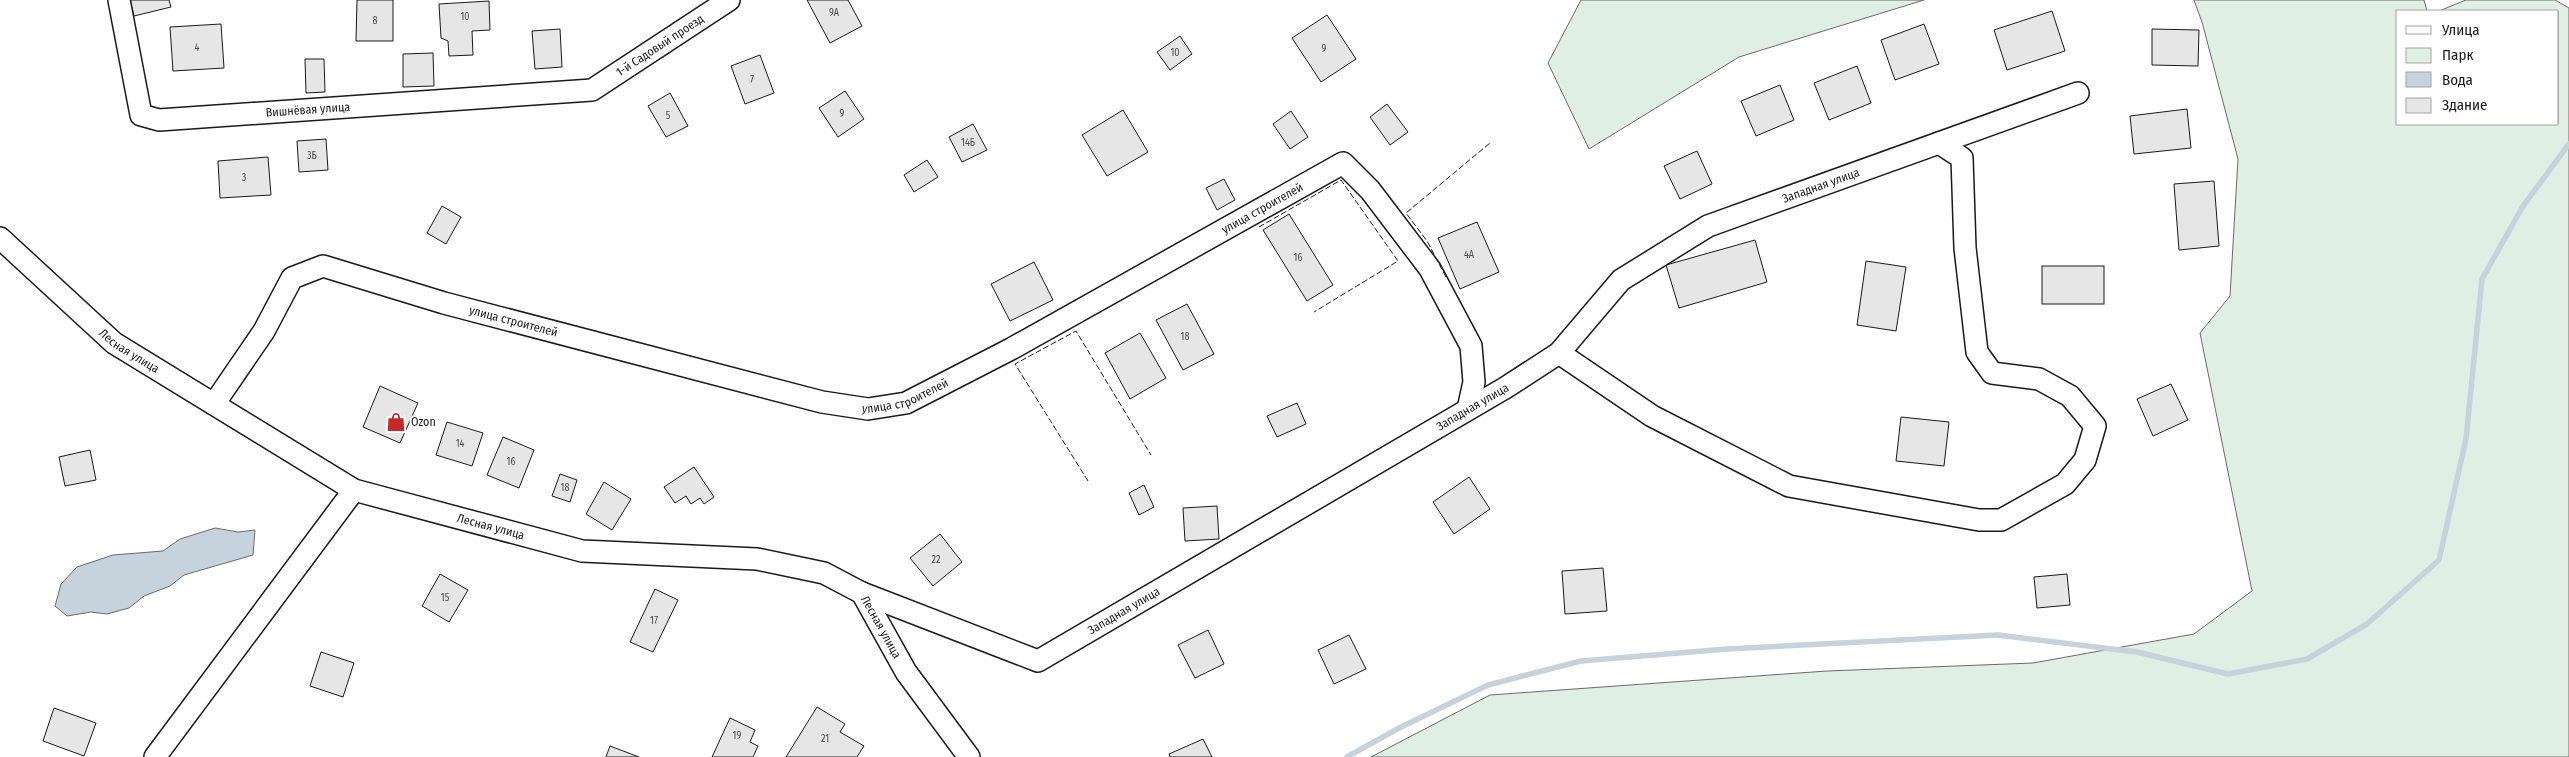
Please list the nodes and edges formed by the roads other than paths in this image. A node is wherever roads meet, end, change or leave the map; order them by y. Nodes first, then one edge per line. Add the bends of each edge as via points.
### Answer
1 (119, 0) edge
2 (729, 0) edge
3 (592, 90) joint
4 (2078, 93) dead end
5 (1939, 143) junction
6 (0, 238) edge
7 (1559, 353) junction
8 (214, 404) junction
9 (1468, 409) junction
10 (354, 490) junction
11 (862, 593) junction
12 (154, 757) edge
13 (969, 757) edge

1 - 3 street, Вишнёвая улица via 141,115 159,120
2 - 3 street, 1-й Садовый проезд
4 - 5 street, Западная улица
5 - 7 street, Западная улица via 1708,226 1620,280
5 - 7 street via 1962,158 1965,248 1977,352 1992,373 2039,379 2070,396 2095,426 2085,460 2065,484 2002,520 1979,520 1789,486 1652,416
6 - 8 street, Лесная улица via 114,343
7 - 9 street, Западная улица
8 - 9 street, улица строителей via 264,331 292,278 323,266 453,305 822,402 868,409 906,403 1011,349 1343,164 1370,190 1430,270 1471,346 1474,382
8 - 10 street, Лесная улица
9 - 11 street, Западная улица via 1038,661
10 - 11 street, Лесная улица via 582,551 757,559 824,573
10 - 12 street
11 - 13 street, Лесная улица via 906,672

